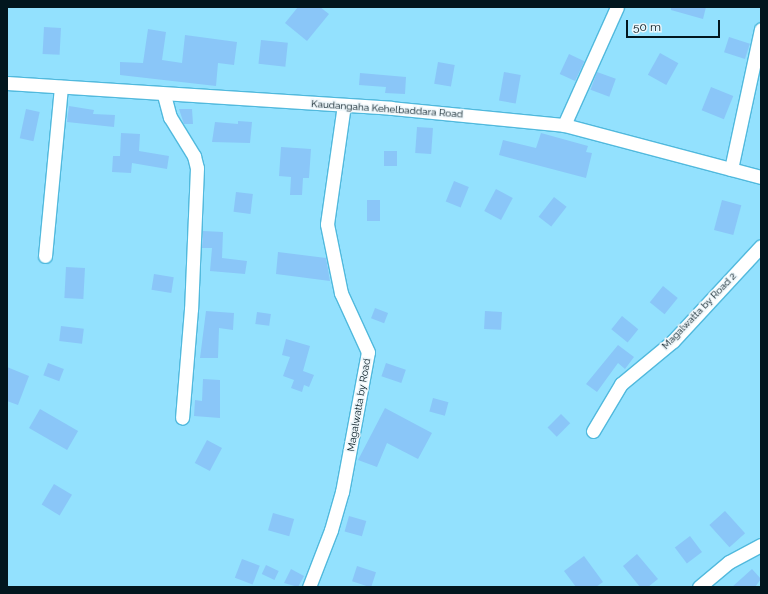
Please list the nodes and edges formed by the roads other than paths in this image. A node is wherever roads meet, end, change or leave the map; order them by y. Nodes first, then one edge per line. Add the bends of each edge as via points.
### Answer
1 (616, 7) edge
2 (761, 29) edge
3 (7, 83) edge
4 (61, 87) junction
5 (164, 95) junction
6 (344, 105) junction
7 (564, 125) junction
8 (731, 169) junction
9 (761, 177) edge
10 (761, 246) edge
11 (45, 256) dead end
12 (182, 418) dead end
13 (593, 431) dead end
14 (761, 545) edge
15 (704, 586) edge
16 (309, 587) edge

1 - 7 street
2 - 8 street
3 - 4 street, Kaudangaha Kehelbaddara Road
4 - 5 street, Kaudangaha Kehelbaddara Road
4 - 11 street
5 - 6 street, Kaudangaha Kehelbaddara Road
5 - 12 street via 170,117 194,156 197,168 191,309
6 - 7 street, Kaudangaha Kehelbaddara Road
6 - 16 street, Magalwatta by Road via 327,224 341,293 368,352 343,485 331,530
7 - 8 street, Kaudangaha Kehelbaddara Road
8 - 9 street, Kaudangaha Kehelbaddara Road
10 - 13 street, Magalwatta by Road 2 via 673,341 621,384
14 - 15 street via 729,562

